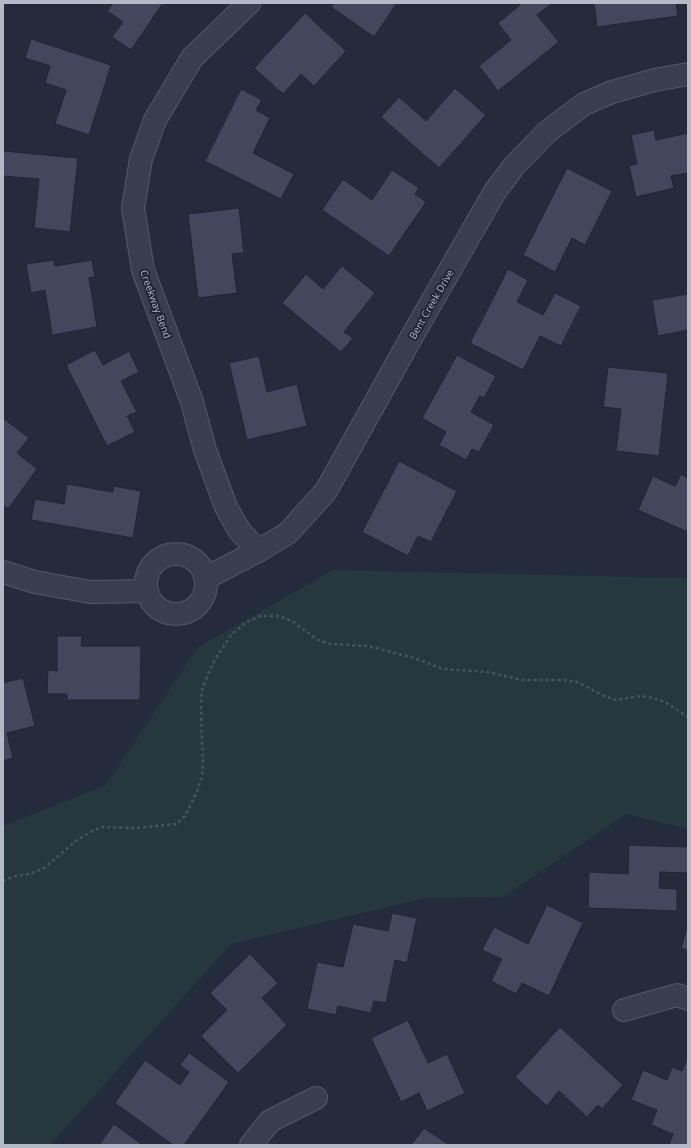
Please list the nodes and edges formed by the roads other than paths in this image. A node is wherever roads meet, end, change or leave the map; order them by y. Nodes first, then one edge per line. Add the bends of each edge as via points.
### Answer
1 (248, 3) edge
2 (688, 74) edge
3 (258, 551) junction
4 (3, 572) edge
5 (206, 578) junction
6 (147, 591) junction
7 (688, 999) edge
8 (624, 1010) dead end
9 (316, 1098) dead end
10 (251, 1145) edge

1 - 3 street, Creekway Bend via 192,58 155,120 141,158 133,208 143,270 192,402 205,450 226,507 239,530
2 - 3 street, Bent Creek Drive via 612,92 584,104 547,132 514,166 494,193 326,491 288,533
3 - 5 street, Bent Creek Drive
4 - 6 street via 35,582 90,592
5 - 6 street via 203,599 188,613 167,613 150,600
5 - 6 street via 195,560 186,555 174,554 155,563 149,571
7 - 8 street via 677,995
9 - 10 street via 270,1121

